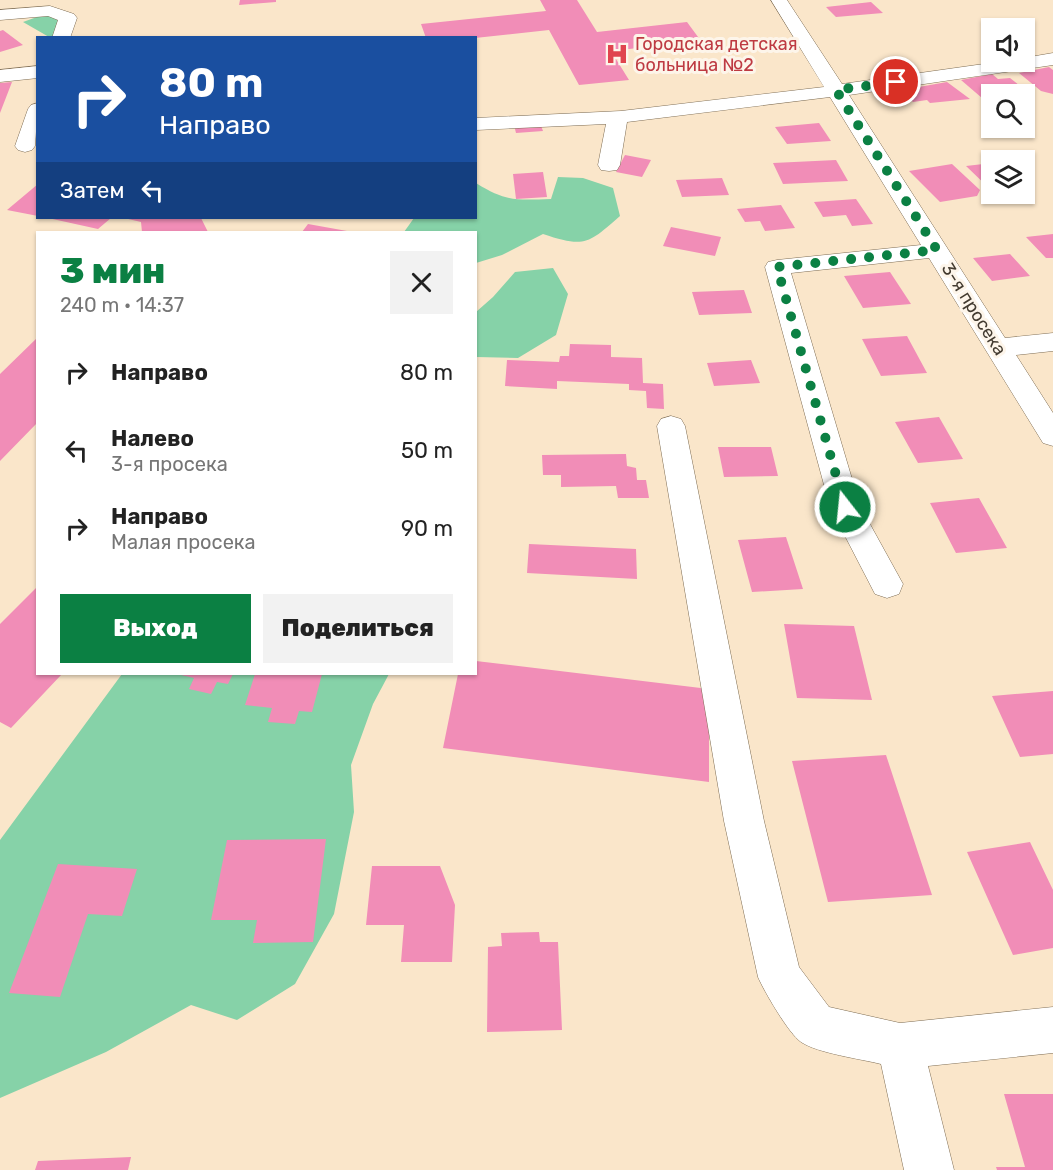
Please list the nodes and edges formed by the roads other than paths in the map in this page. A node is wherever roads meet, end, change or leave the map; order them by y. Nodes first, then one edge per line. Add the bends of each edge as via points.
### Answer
1 (779, 0) edge
2 (0, 15) edge
3 (62, 36) edge
4 (1053, 59) edge
5 (36, 72) edge
6 (0, 76) edge
7 (836, 90) junction
8 (36, 114) edge
9 (621, 117) junction
10 (477, 124) edge
11 (24, 147) edge
12 (609, 165) dead end
13 (937, 250) junction
14 (1053, 342) edge
15 (998, 348) junction
16 (670, 426) dead end
17 (1053, 436) edge
18 (887, 584) dead end
19 (1053, 1030) edge
20 (900, 1046) junction
21 (929, 1170) edge

1 - 7 street, 3-я просека
2 - 3 street via 50,11 68,18
4 - 7 street
5 - 6 street
7 - 9 street
7 - 13 street, 3-я просека
8 - 11 street
9 - 10 street
9 - 12 street
13 - 15 street, 3-я просека
13 - 18 street via 777,267 845,507
14 - 15 street
15 - 17 street, 3-я просека
16 - 20 street via 744,821 780,977 816,1026
19 - 20 street
20 - 21 street

